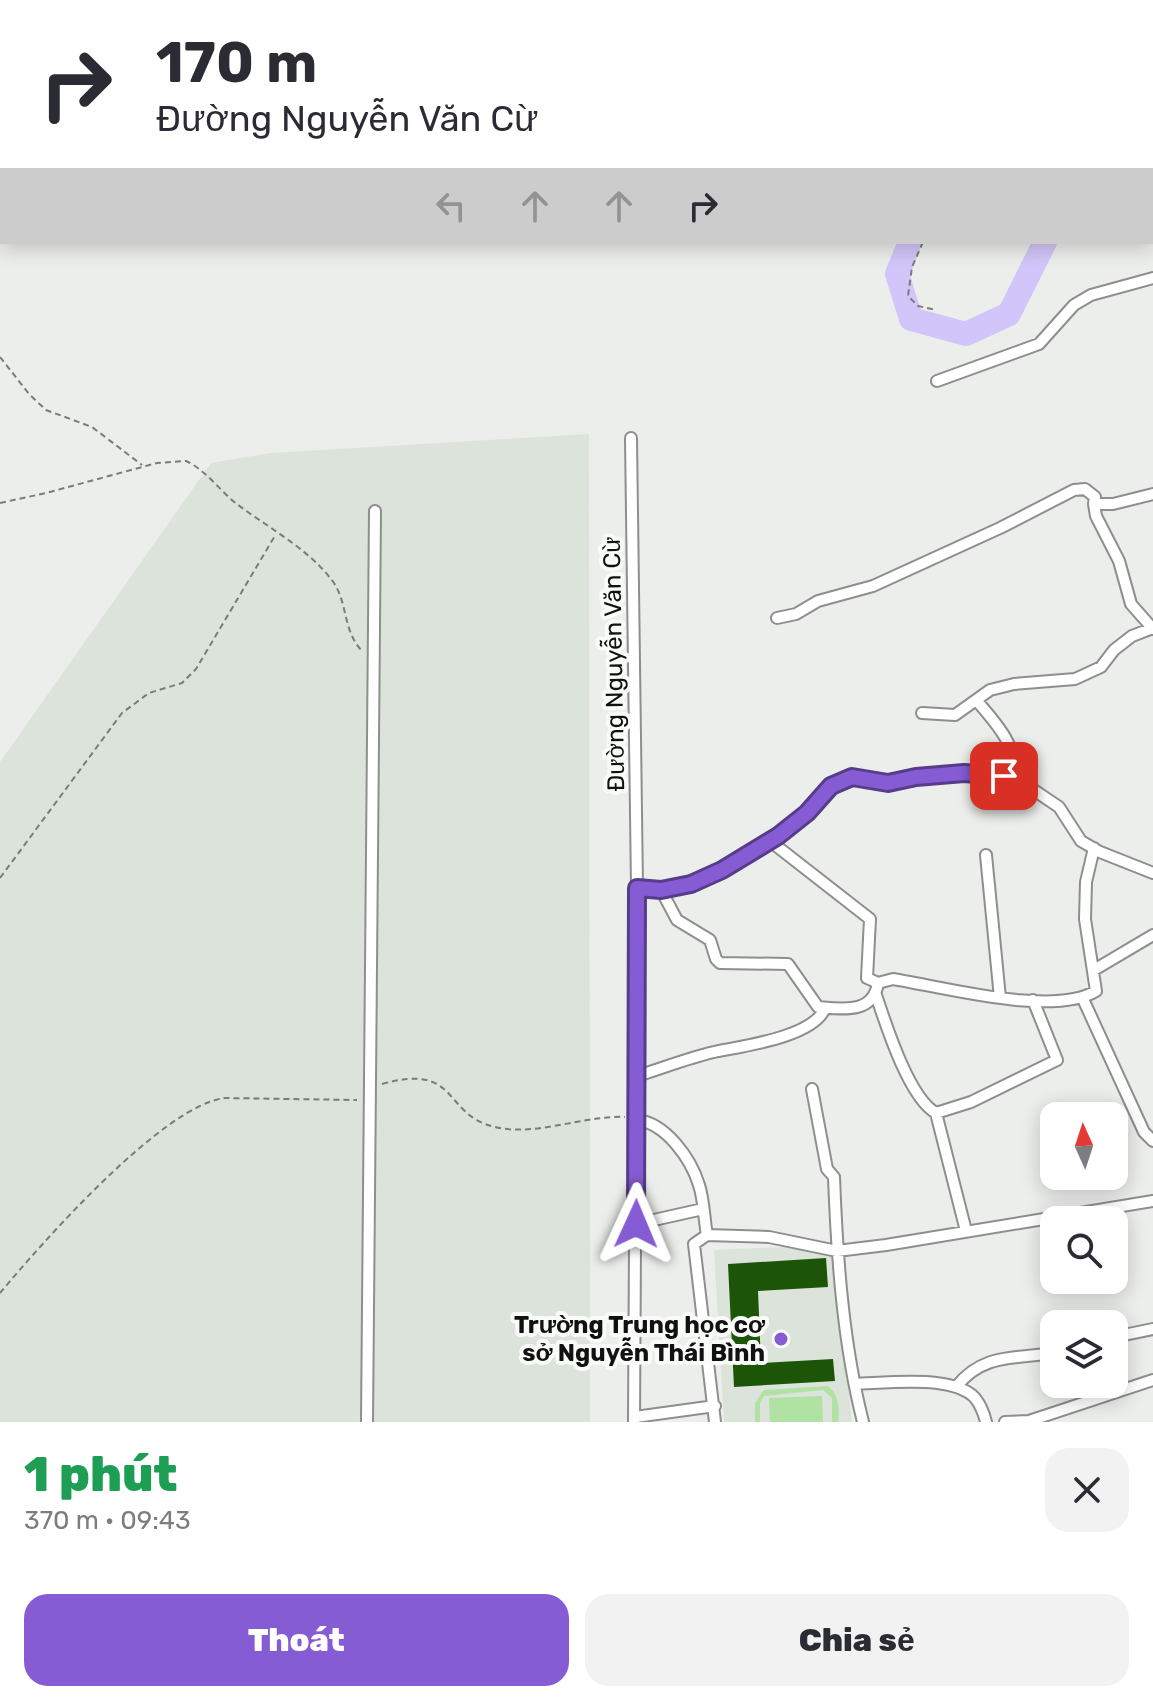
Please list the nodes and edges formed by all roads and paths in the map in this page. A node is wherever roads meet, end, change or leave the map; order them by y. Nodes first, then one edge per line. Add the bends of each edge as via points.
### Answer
1 (922, 244) edge
2 (1153, 278) edge
3 (936, 310) dead end
4 (0, 357) edge
5 (937, 381) dead end
6 (631, 438) dead end
7 (143, 466) junction
8 (1153, 494) edge
9 (0, 503) edge
10 (1094, 504) junction
11 (375, 511) dead end
12 (276, 533) junction
13 (777, 618) dead end
14 (1153, 629) edge
15 (374, 659) junction
16 (977, 701) junction
17 (922, 713) dead end
18 (1016, 778) junction
19 (770, 841) junction
20 (1094, 848) junction
21 (986, 855) dead end
22 (1153, 873) edge
23 (0, 878) edge
24 (637, 888) junction
25 (661, 890) junction
26 (1153, 935) edge
27 (1094, 970) junction
28 (878, 983) junction
29 (876, 995) junction
30 (1000, 998) junction
31 (1083, 999) junction
32 (1033, 1000) junction
33 (825, 1008) junction
34 (637, 1076) junction
35 (812, 1089) dead end
36 (370, 1093) junction
37 (936, 1113) junction
38 (637, 1120) junction
39 (1153, 1141) edge
40 (1153, 1201) edge
41 (703, 1209) junction
42 (636, 1224) junction
43 (966, 1231) junction
44 (707, 1235) junction
45 (837, 1251) junction
46 (0, 1293) edge
47 (1153, 1329) edge
48 (1128, 1334) edge
49 (1040, 1355) edge
50 (1153, 1380) edge
51 (855, 1384) junction
52 (956, 1387) junction
53 (715, 1406) junction
54 (634, 1420) edge
55 (367, 1422) edge
56 (715, 1422) edge
57 (863, 1422) edge
58 (986, 1422) edge
59 (1005, 1422) edge

1 - 3 path via 908,296 918,306
2 - 5 street via 1091,295 1074,305 1039,344
4 - 7 path via 46,410 92,427
6 - 24 street, Đường Nguyễn Văn Cừ
7 - 9 path
7 - 12 path via 174,460 191,463
8 - 10 street
10 - 13 street via 1095,497 1085,489 1074,490 873,586
10 - 14 street via 1131,604
11 - 15 street
12 - 15 path via 329,578 340,594 350,635
12 - 23 path via 196,669 182,683 149,693 122,713
14 - 16 street via 1132,636 1101,667 1075,679 1014,684 990,690
15 - 36 street
16 - 17 street via 955,715
16 - 18 street via 1012,750
18 - 19 street via 964,773 888,783 852,777 831,786
18 - 20 street via 1059,807 1081,841
19 - 25 street via 691,884
19 - 28 street via 870,919 867,978
20 - 22 street
20 - 27 street via 1085,919
21 - 30 street
24 - 25 street
24 - 34 street, Đường Nguyễn Văn Cừ
25 - 33 street via 677,920 710,940 717,961 788,964 818,1007
26 - 27 street
27 - 31 street via 1096,991
28 - 29 street
28 - 30 street via 893,979
29 - 33 street via 868,1005
29 - 37 street via 905,1070
30 - 32 street
31 - 32 street
31 - 39 street via 1144,1132
32 - 37 street via 1057,1060
33 - 34 street via 806,1027 763,1043
34 - 38 street, Đường Nguyễn Văn Cừ
35 - 45 street via 827,1169 834,1177
36 - 38 path via 405,1078 422,1078 443,1086 476,1120 496,1128 621,1116
36 - 46 path via 340,1101 225,1098 192,1109 123,1164 34,1251
36 - 55 street
37 - 43 street
38 - 41 street via 664,1130 696,1174
38 - 42 street, Đường Nguyễn Văn Cừ
40 - 43 street
41 - 42 street
41 - 44 street
42 - 54 street, Đường Nguyễn Văn Cừ
43 - 45 street
44 - 45 street via 769,1237
44 - 53 street via 694,1244
45 - 51 street
47 - 48 street
49 - 52 street via 981,1363
50 - 59 street via 1029,1421
51 - 52 street
51 - 57 street
52 - 58 street via 973,1396
53 - 54 street, Đường Nguyễn Văn Cừ
53 - 56 street

